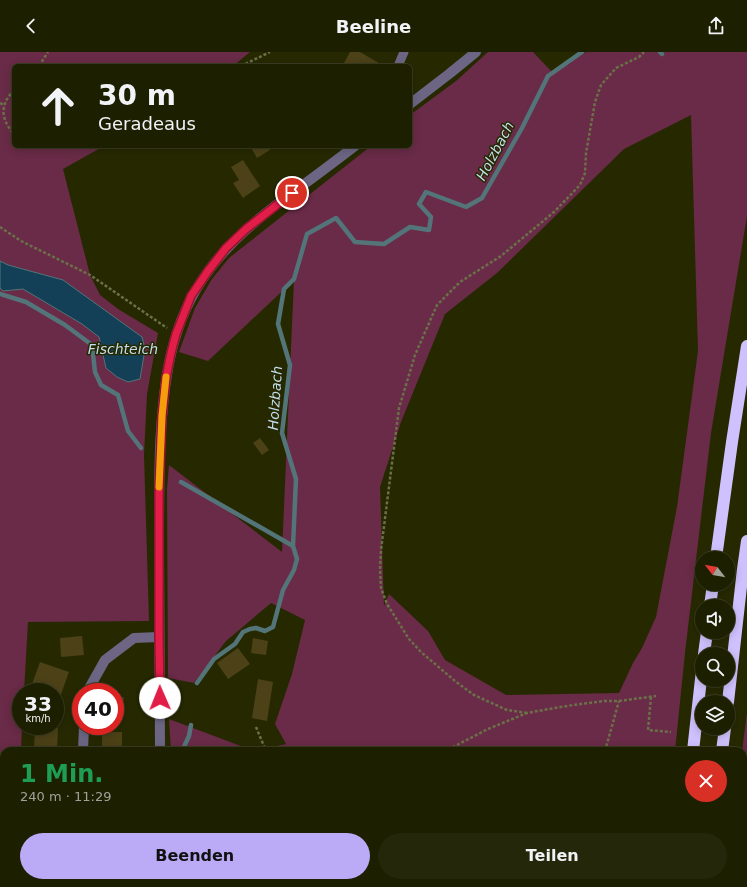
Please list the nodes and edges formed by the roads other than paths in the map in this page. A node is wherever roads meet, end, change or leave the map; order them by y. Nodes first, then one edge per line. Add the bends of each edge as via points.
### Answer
1 (404, 52) edge
2 (476, 52) edge
3 (399, 64) edge
4 (412, 102) edge
5 (352, 148) edge
6 (747, 346) edge
7 (747, 541) edge
8 (717, 551) edge
9 (159, 637) junction
10 (92, 683) edge
11 (700, 687) edge
12 (729, 695) edge
13 (84, 735) edge
14 (724, 735) edge
15 (84, 747) edge
16 (160, 747) edge
17 (693, 747) edge
18 (723, 747) edge

1 - 3 lane
2 - 4 street
5 - 9 street via 246,229 226,248 191,296 176,334 166,378 162,416
6 - 8 highway
7 - 12 highway
9 - 10 street via 134,638 105,660
9 - 16 street
11 - 17 highway
13 - 15 street
14 - 18 highway

